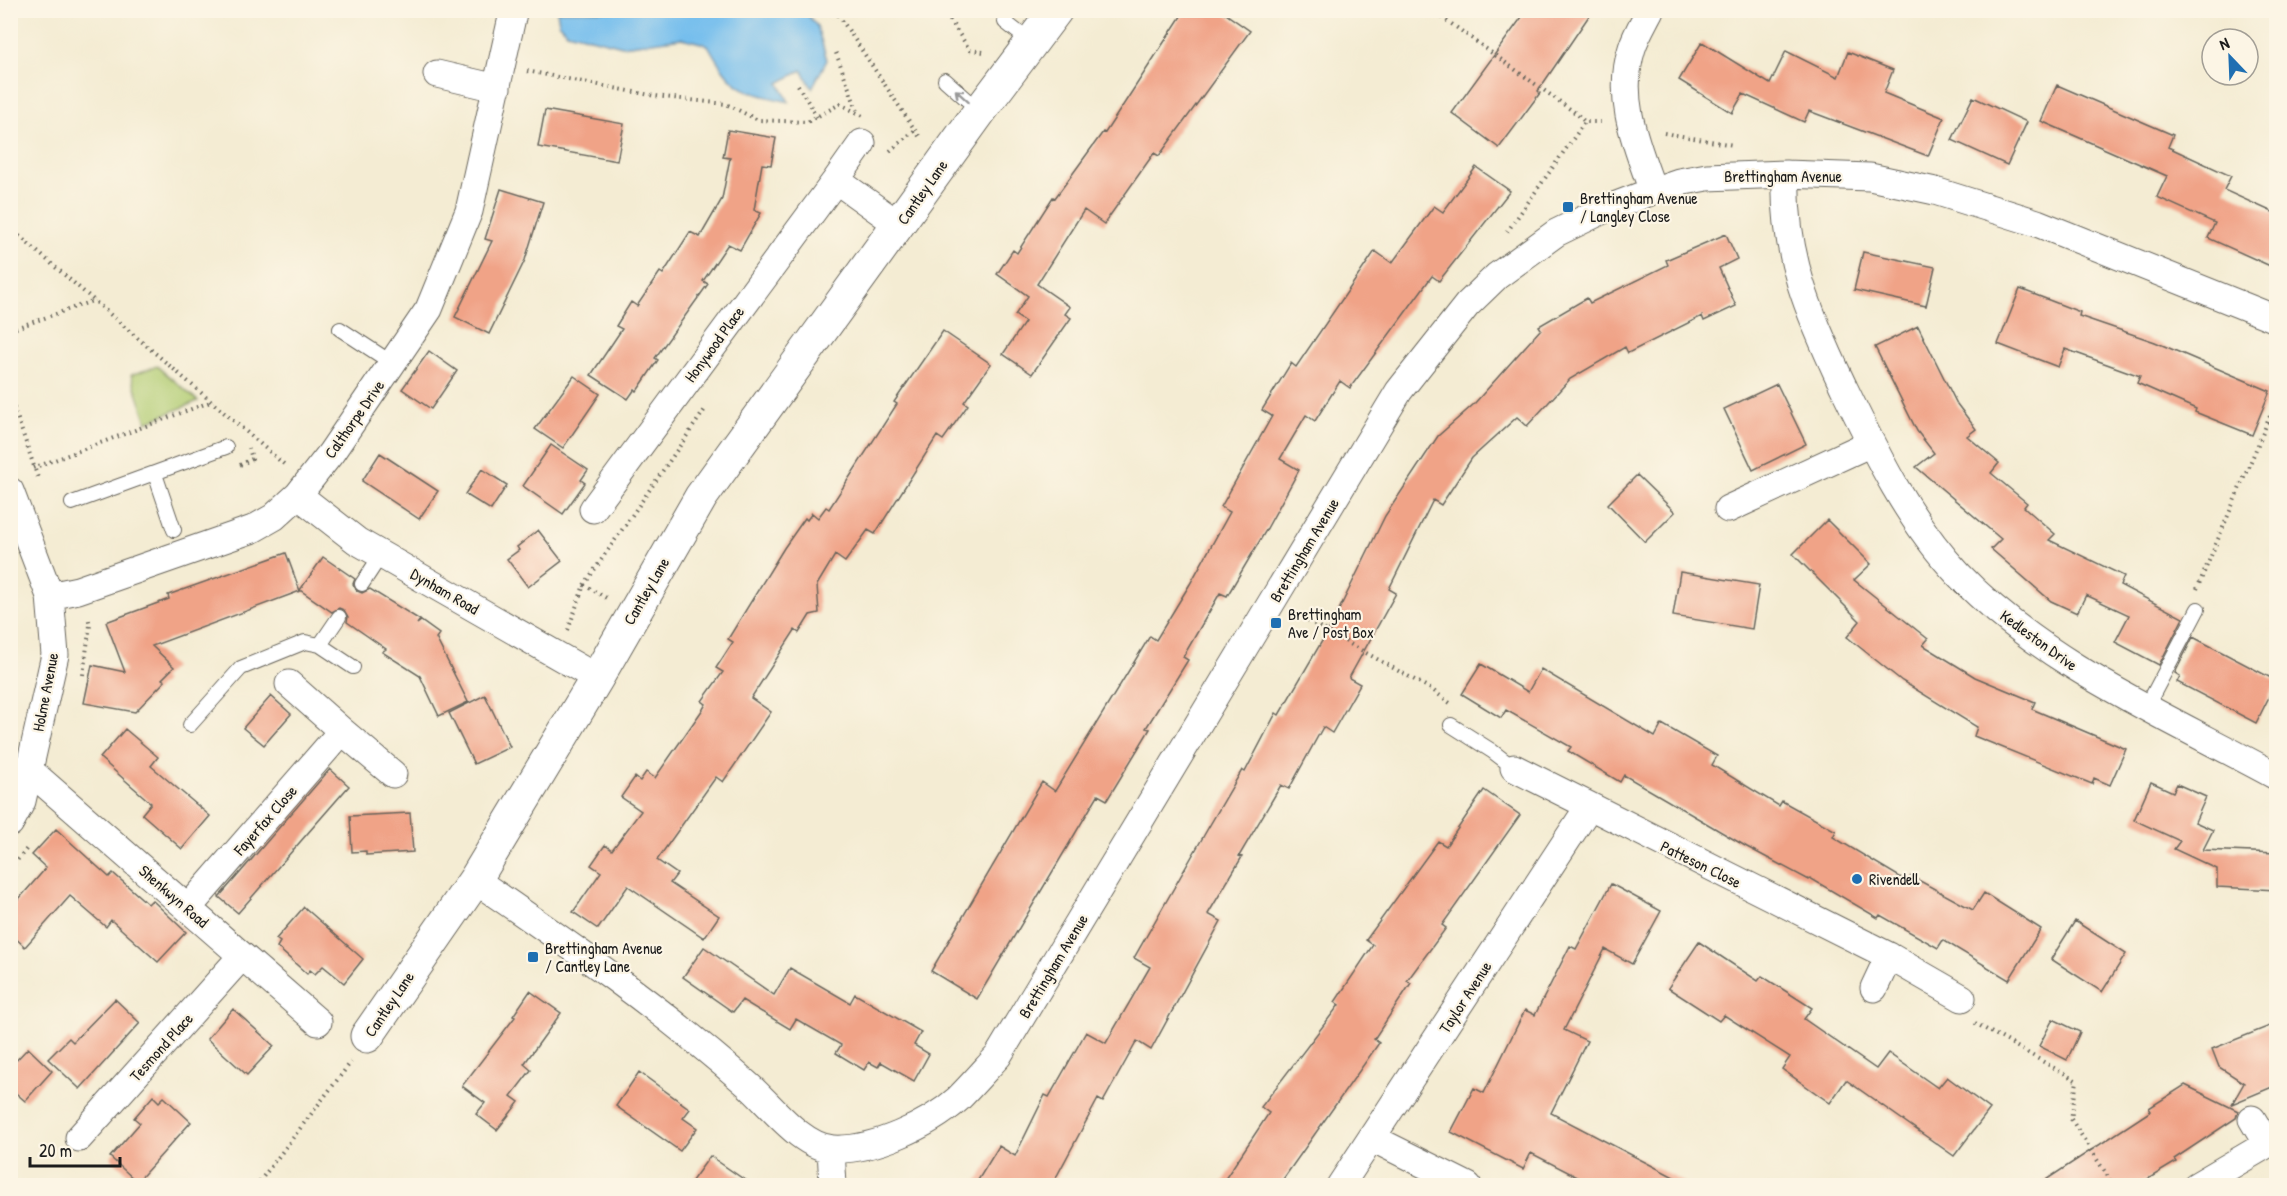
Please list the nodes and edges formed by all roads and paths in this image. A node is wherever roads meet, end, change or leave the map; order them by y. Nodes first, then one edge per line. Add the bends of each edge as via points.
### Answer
1 (835, 10) edge
2 (943, 10) edge
3 (1056, 10) edge
4 (1432, 10) edge
5 (1650, 10) edge
6 (513, 13) dead end
7 (1005, 22) dead end
8 (1032, 43) junction
9 (987, 52) dead end
10 (836, 53) dead end
11 (437, 74) dead end
12 (500, 77) junction
13 (945, 80) dead end
14 (798, 85) dead end
15 (858, 111) junction
16 (980, 111) junction
17 (817, 117) junction
18 (915, 130) junction
19 (870, 135) junction
20 (941, 166) junction
21 (1786, 174) junction
22 (836, 180) junction
23 (1653, 191) junction
24 (899, 225) junction
25 (10, 228) edge
26 (1497, 276) junction
27 (95, 300) junction
28 (2277, 319) edge
29 (340, 328) dead end
30 (10, 330) edge
31 (392, 363) junction
32 (713, 399) dead end
33 (213, 401) junction
34 (2277, 402) edge
35 (1871, 443) junction
36 (226, 447) dead end
37 (286, 466) dead end
38 (155, 474) junction
39 (18, 481) edge
40 (298, 495) junction
41 (72, 503) dead end
42 (593, 509) dead end
43 (1728, 509) dead end
44 (174, 530) dead end
45 (381, 555) junction
46 (362, 584) dead end
47 (50, 596) junction
48 (1274, 602) junction
49 (2198, 609) dead end
50 (339, 617) dead end
51 (2189, 627) junction
52 (320, 645) junction
53 (556, 655) junction
54 (353, 667) dead end
55 (597, 678) junction
56 (289, 684) dead end
57 (2147, 706) junction
58 (1459, 710) dead end
59 (190, 725) dead end
60 (1451, 725) dead end
61 (342, 731) junction
62 (2273, 766) edge
63 (1514, 768) joint
64 (29, 770) junction
65 (393, 774) dead end
66 (1588, 808) junction
67 (10, 823) edge
68 (475, 880) junction
69 (188, 908) junction
70 (242, 956) junction
71 (1889, 956) junction
72 (1874, 988) dead end
73 (1962, 998) joint
74 (318, 1022) dead end
75 (367, 1036) joint
76 (2252, 1119) dead end
77 (79, 1138) dead end
78 (1372, 1138) junction
79 (2272, 1141) edge
80 (831, 1149) junction
81 (256, 1185) edge
82 (833, 1185) edge
83 (1340, 1185) edge
84 (1468, 1185) edge
85 (2114, 1185) edge
86 (2196, 1185) edge

1 - 18 path
2 - 9 path via 970,50
3 - 8 street, Cantley Lane
4 - 26 path via 1585,122 1489,257
5 - 23 street via 1632,45 1625,94 1630,126
6 - 12 street, Calthorpe Drive
7 - 8 lane
8 - 16 street, Cantley Lane
10 - 15 path
11 - 12 street
12 - 17 path via 726,104 758,120 807,122
12 - 31 street, Calthorpe Drive via 469,211 429,309
16 -> 13 lane
14 - 17 path
15 - 17 path via 840,104
15 - 19 path
16 - 20 street, Cantley Lane
18 - 19 path via 887,154
18 - 20 path
19 - 22 street, Honywood Place
20 - 24 street, Cantley Lane
21 - 23 street, Brettingham Avenue via 1707,177
21 - 28 street, Brettingham Avenue via 1870,177 1935,191 2037,222
21 - 35 street, Kedleston Drive via 1789,241 1798,280
22 - 24 street
22 - 42 street, Honywood Place
23 - 26 street, Brettingham Avenue via 1556,233
24 - 55 street, Cantley Lane via 701,497
25 - 27 path
26 - 48 street, Brettingham Avenue via 1467,305 1399,392
27 - 30 path
27 - 33 path
29 - 31 lane
31 - 40 street, Calthorpe Drive
32 - 53 path via 585,585
33 - 37 path
33 - 39 path
34 - 51 path via 2190,607
35 - 43 street
35 - 57 street, Kedleston Drive via 1899,495 1959,576 2022,630 2082,671
36 - 38 lane
38 - 41 lane
38 - 44 lane
39 - 47 street, Holme Avenue
40 - 45 street, Dynham Road
40 - 47 street, Calthorpe Drive via 274,517 253,529 78,590
45 - 46 lane
45 - 53 street, Dynham Road
47 - 64 street, Holme Avenue via 55,655
48 - 58 path via 1431,689
48 - 80 street, Brettingham Avenue via 998,1056 956,1101 907,1131 863,1147
49 - 51 lane
50 - 52 lane
51 - 57 lane
52 - 54 lane
52 - 59 lane via 305,642 241,668
53 - 55 street, Dynham Road
55 - 68 street, Cantley Lane
56 - 61 street
57 - 62 street, Kedleston Drive
60 - 63 lane
61 - 65 street
61 - 69 street, Fayerfax Close
63 - 66 street, Patteson Close
64 - 67 street, Holme Avenue via 22,801
64 - 69 street, Shenkwyn Road
66 - 71 street, Patteson Close
66 - 78 street, Taylor Avenue
68 - 75 street, Cantley Lane
68 - 80 street, Brettingham Avenue via 586,955 687,1031 800,1136
69 - 70 street, Shenkwyn Road
70 - 74 street, Shenkwyn Road
70 - 77 street, Tesmond Place
71 - 72 street
71 - 73 street, Patteson Close
73 - 85 path via 1963,1012 1972,1021 2078,1081 2071,1119
75 - 81 path, Cantley Lane
76 - 79 street
78 - 83 street, Taylor Avenue
78 - 84 street
79 - 86 street
80 - 82 street

